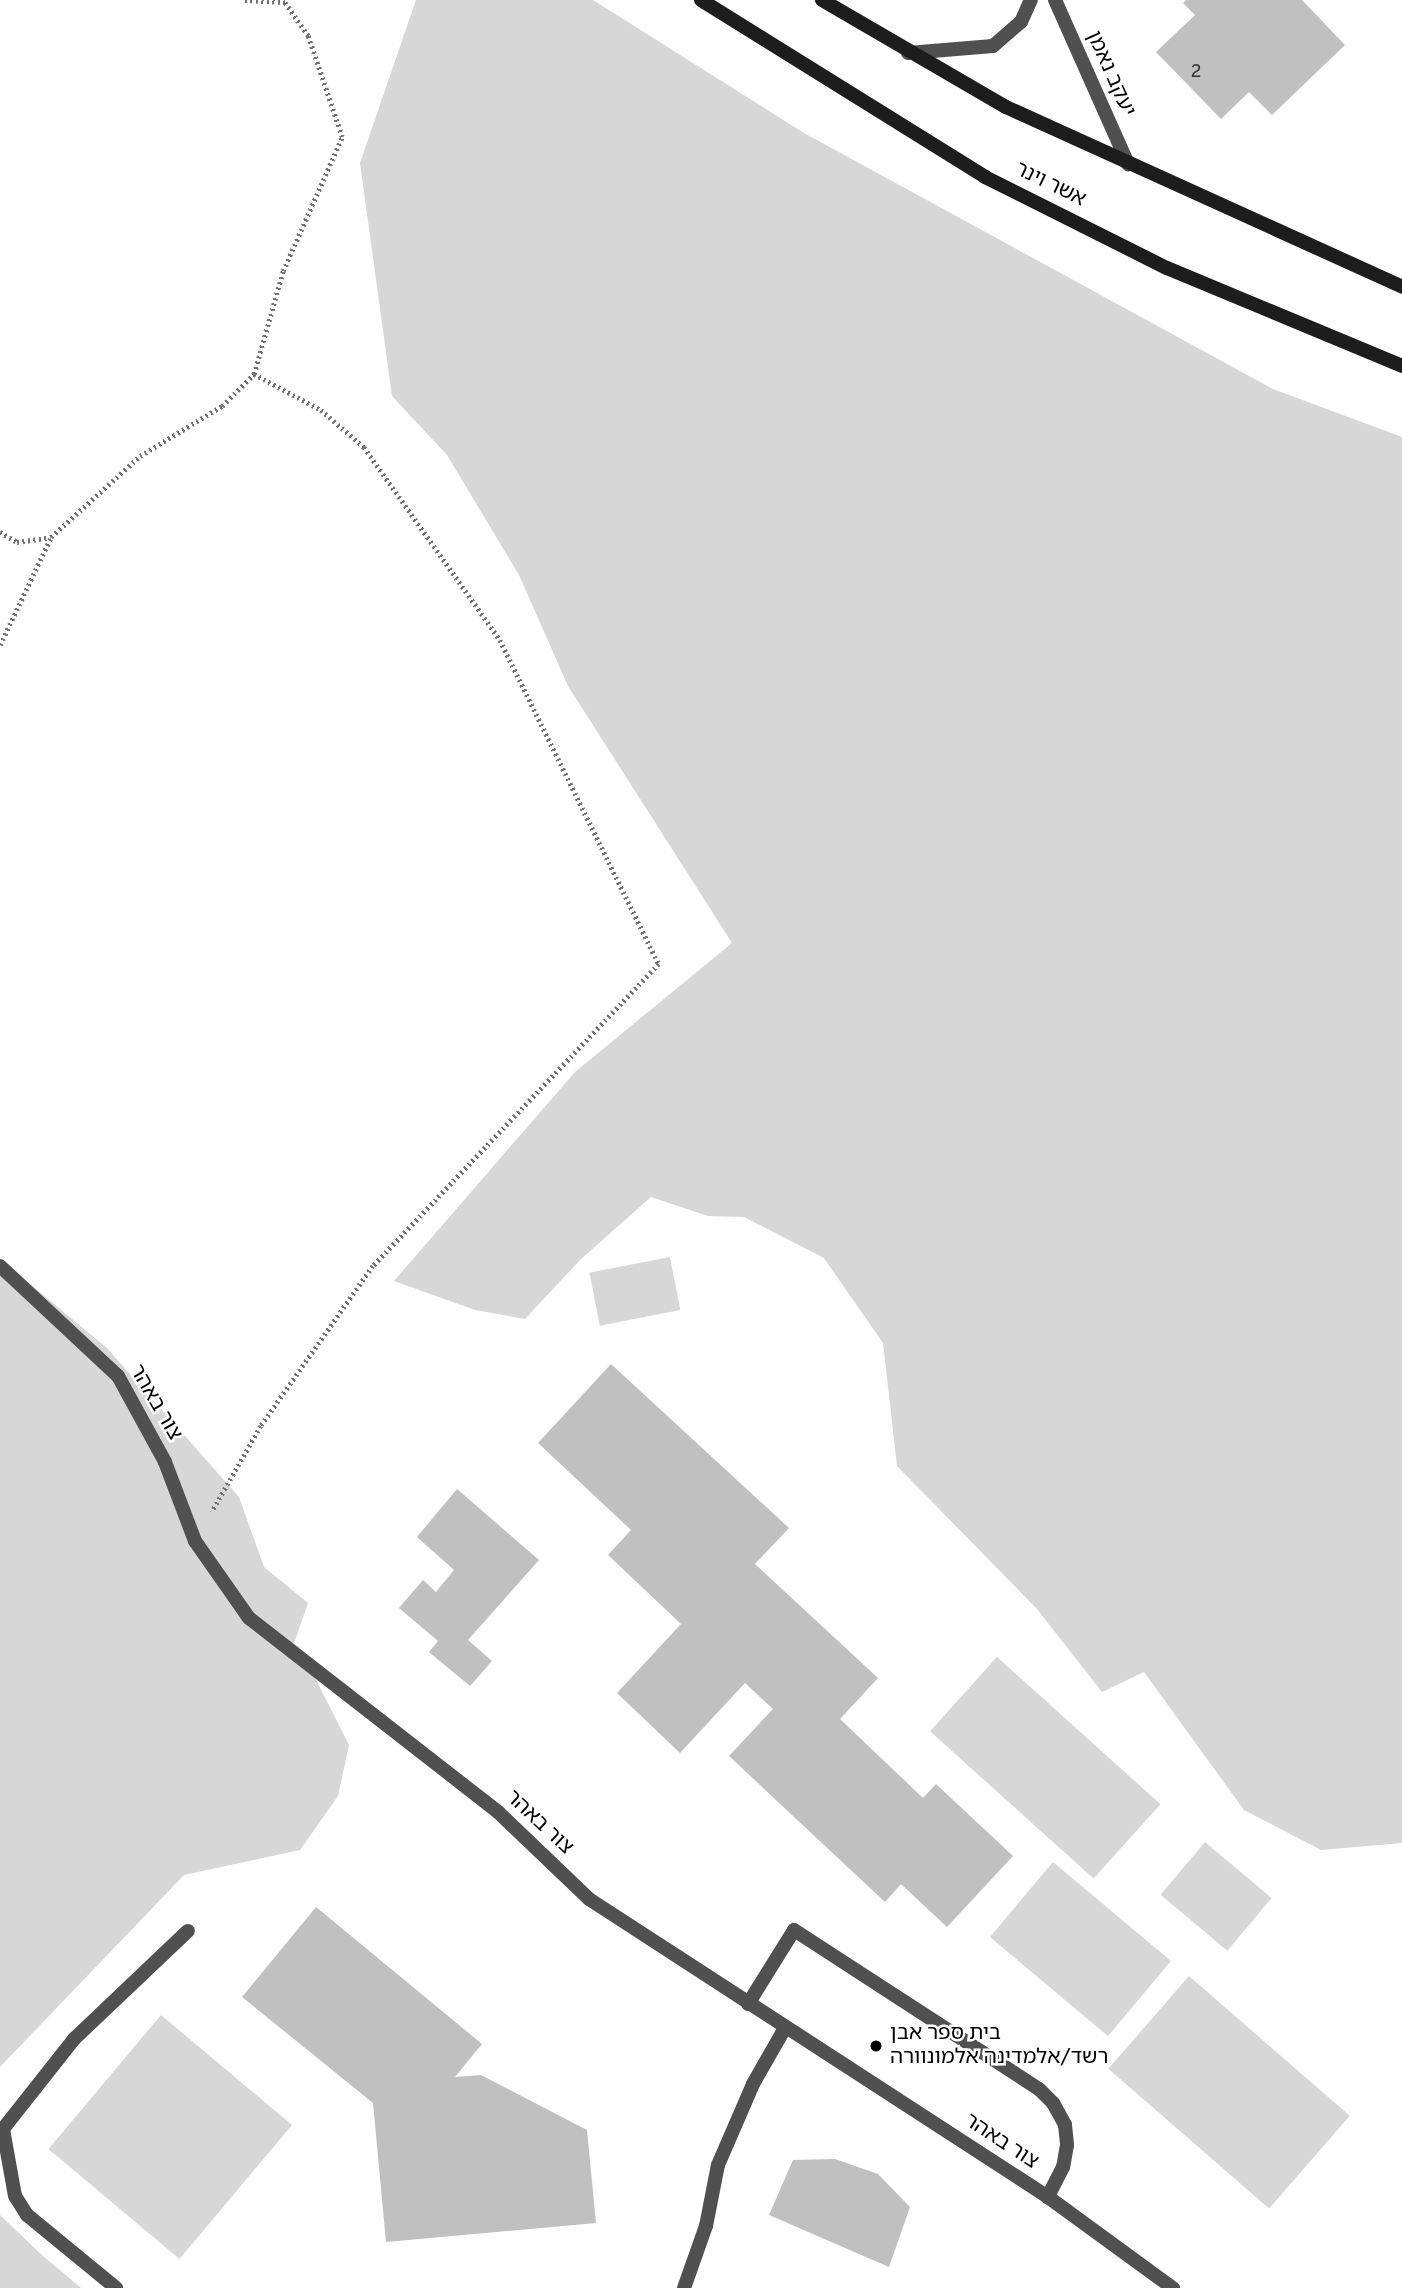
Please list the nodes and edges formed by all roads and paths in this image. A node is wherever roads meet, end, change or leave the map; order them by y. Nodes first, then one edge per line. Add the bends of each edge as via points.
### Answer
1 (245, 0) edge
2 (701, 0) edge
3 (822, 0) edge
4 (1031, 0) edge
5 (1055, 0) edge
6 (284, 1) edge
7 (908, 53) junction
8 (1128, 164) junction
9 (1402, 287) edge
10 (1402, 366) edge
11 (254, 374) junction
12 (0, 532) edge
13 (51, 537) junction
14 (0, 645) edge
15 (0, 1266) edge
16 (195, 1541) junction
17 (188, 1931) dead end
18 (748, 2004) junction
19 (785, 2028) junction
20 (1048, 2197) junction
21 (116, 2288) edge
22 (684, 2288) edge
23 (1173, 2288) edge

1 - 6 path
2 - 10 main road, אשר וינר via 985,177 1167,268
3 - 7 main road
4 - 7 street via 1021,22 993,46
5 - 8 street, יעקב נאמן
6 - 11 path via 308,36 342,137 283,271
7 - 8 main road via 1006,107
8 - 9 main road
11 - 13 path via 222,406 140,456
11 - 16 path via 321,410 364,447 500,640 659,964 373,1266 261,1426
12 - 13 path via 17,542
13 - 14 path
15 - 16 street, צור באהר via 118,1376 165,1462
16 - 18 street, צור באהר via 249,1618 498,1812 589,1899
17 - 21 street via 74,2039 2,2129 15,2196 27,2215
18 - 19 street, צור באהר
18 - 20 street via 794,1930 1039,2089 1053,2103 1065,2125 1067,2145 1063,2167
19 - 20 street, צור באהר
19 - 22 street via 753,2084 718,2165 706,2226
20 - 23 street, צור באהר

